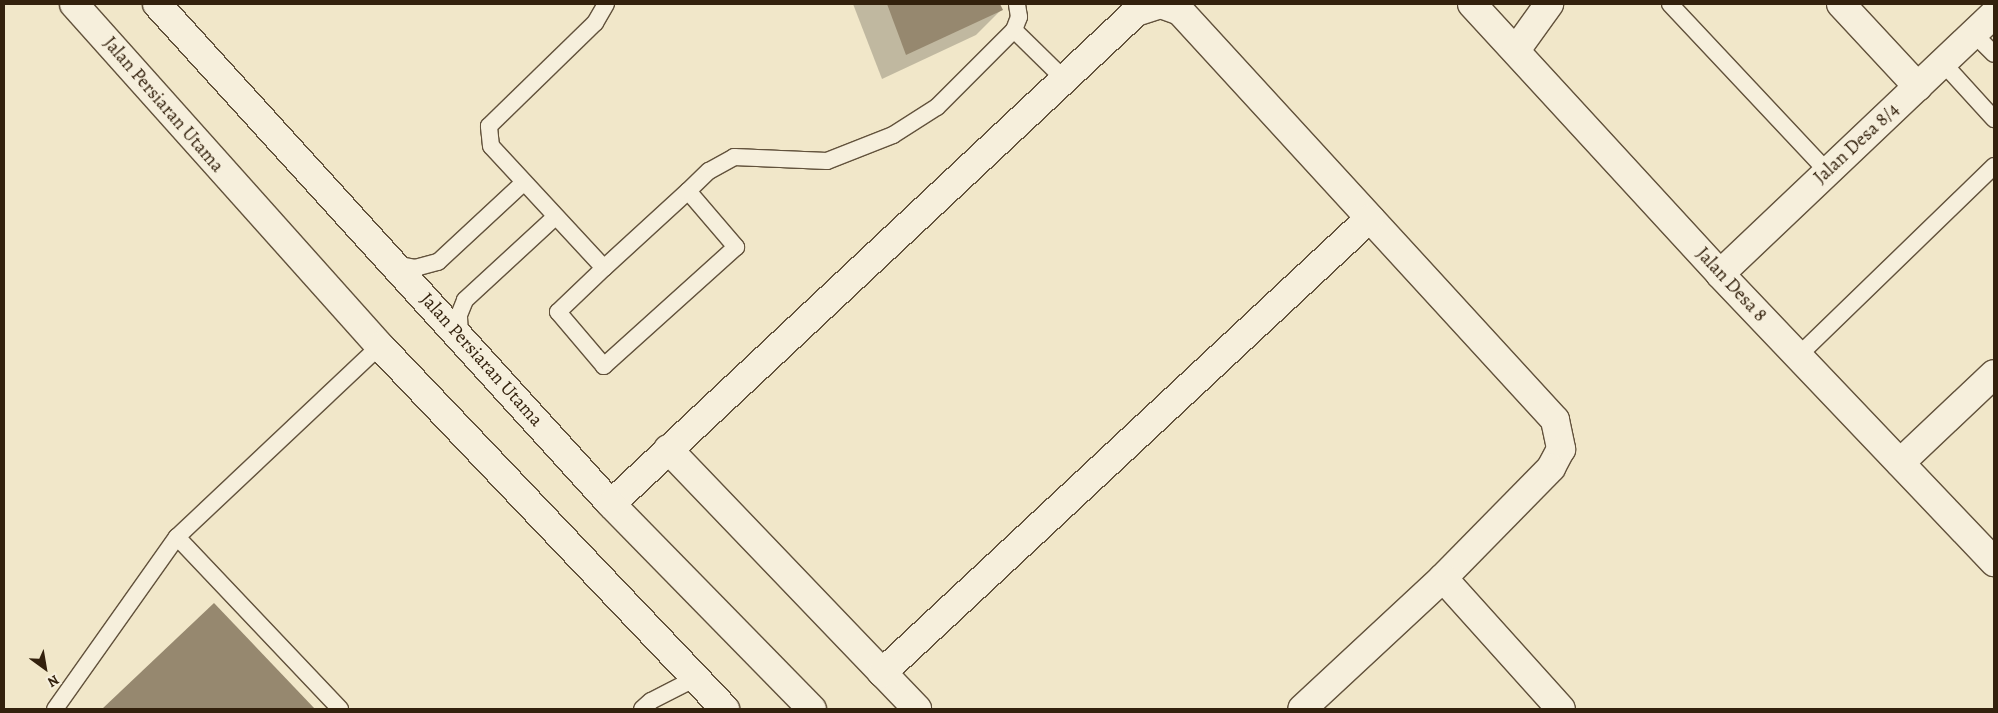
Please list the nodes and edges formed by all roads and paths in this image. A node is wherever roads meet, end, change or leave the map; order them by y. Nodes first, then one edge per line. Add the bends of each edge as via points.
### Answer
1 (74, 4) edge
2 (156, 4) edge
3 (606, 4) edge
4 (1017, 4) edge
5 (1472, 4) edge
6 (1549, 4) edge
7 (1670, 4) edge
8 (1841, 4) edge
9 (1994, 14) edge
10 (1014, 30) junction
11 (1974, 34) junction
12 (1516, 50) junction
13 (1994, 54) edge
14 (1943, 63) junction
15 (1064, 79) junction
16 (1918, 87) junction
17 (1994, 119) edge
18 (1994, 166) edge
19 (1828, 172) junction
20 (522, 183) junction
21 (688, 191) junction
22 (555, 217) junction
23 (1370, 218) junction
24 (392, 263) junction
25 (604, 268) junction
26 (1720, 274) junction
27 (461, 338) junction
28 (380, 346) junction
29 (1798, 356) junction
30 (1994, 374) edge
31 (668, 449) junction
32 (1900, 463) junction
33 (612, 504) junction
34 (176, 537) junction
35 (1993, 557) edge
36 (1443, 578) junction
37 (882, 673) junction
38 (694, 679) junction
39 (55, 709) edge
40 (340, 709) edge
41 (642, 709) edge
42 (725, 709) edge
43 (812, 709) edge
44 (917, 709) edge
45 (1302, 709) edge
46 (1561, 709) edge

1 - 28 street, Jalan Persiaran Utama
2 - 24 street, Jalan Persiaran Utama
3 - 20 lane via 595,22 489,126 491,146
4 - 10 lane via 1019,17
5 - 12 street, Jalan Desa 8
6 - 12 street
7 - 19 lane
8 - 16 street
9 - 11 street, Jalan Desa 8/4
10 - 15 lane
10 - 21 lane via 937,107 892,136 827,161 734,157 709,172
11 - 13 lane
11 - 14 street, Jalan Desa 8/4
12 - 26 street, Jalan Desa 8
14 - 16 street, Jalan Desa 8/4
14 - 17 lane
15 - 23 street via 1136,12 1161,4 1180,11
15 - 31 street
16 - 19 street, Jalan Desa 8/4
18 - 29 lane
19 - 26 street, Jalan Desa 8/4
20 - 22 lane
20 - 24 lane via 438,262 415,268
21 - 25 lane
21 - 25 lane via 736,246 604,366 558,312
22 - 25 lane
22 - 27 lane via 465,300 458,315
23 - 36 street via 1556,420 1560,449 1551,468
23 - 37 street
24 - 27 street, Jalan Persiaran Utama
26 - 29 street, Jalan Desa 8
27 - 33 street, Jalan Persiaran Utama
28 - 34 lane
28 - 38 street, Jalan Persiaran Utama
29 - 32 street, Jalan Desa 8
30 - 32 street
31 - 33 street
31 - 37 street
32 - 35 street, Jalan Desa 8
33 - 43 street, Jalan Persiaran Utama
34 - 39 lane
34 - 40 lane
36 - 45 street
36 - 46 street
37 - 44 street
38 - 41 lane
38 - 42 street, Jalan Persiaran Utama

